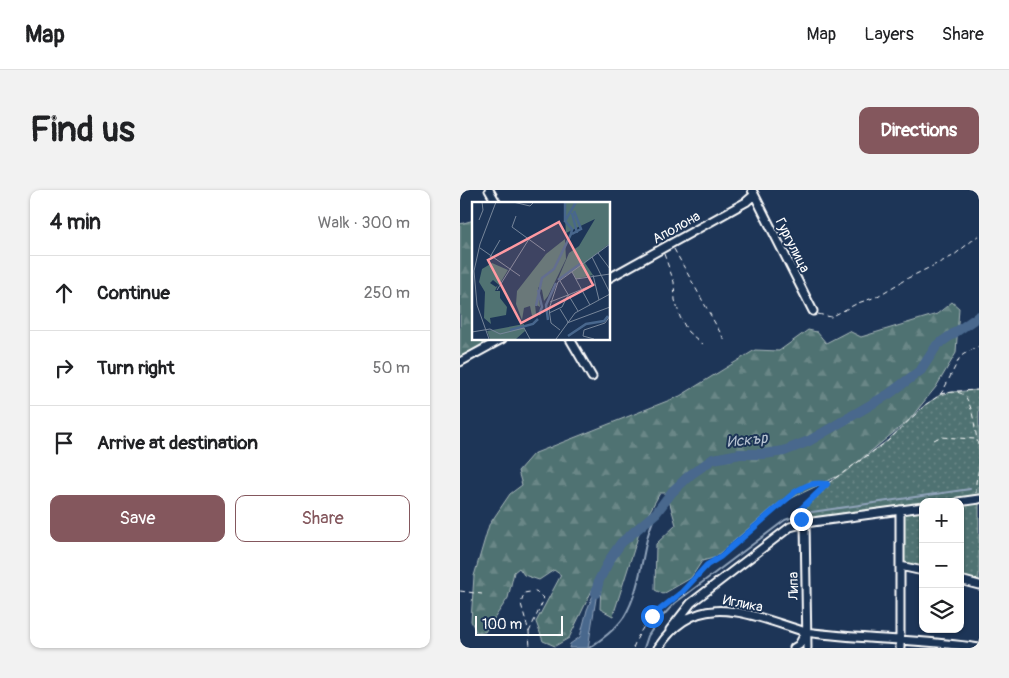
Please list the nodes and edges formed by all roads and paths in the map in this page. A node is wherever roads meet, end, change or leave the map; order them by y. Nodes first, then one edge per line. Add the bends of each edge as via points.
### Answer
1 (489, 190) edge
2 (753, 192) edge
3 (496, 202) edge
4 (979, 235) edge
5 (671, 244) junction
6 (663, 248) junction
7 (610, 277) edge
8 (814, 311) joint
9 (500, 340) edge
10 (571, 340) edge
11 (726, 343) dead end
12 (703, 344) dead end
13 (979, 346) edge
14 (460, 362) edge
15 (592, 377) dead end
16 (979, 390) edge
17 (952, 392) junction
18 (940, 394) junction
19 (976, 439) junction
20 (934, 440) dead end
21 (979, 449) edge
22 (979, 468) edge
23 (827, 484) junction
24 (978, 499) edge
25 (964, 501) edge
26 (919, 508) edge
27 (900, 510) junction
28 (803, 521) junction
29 (900, 566) junction
30 (919, 570) edge
31 (964, 581) edge
32 (979, 585) edge
33 (460, 591) edge
34 (682, 592) junction
35 (482, 594) dead end
36 (688, 599) dead end
37 (670, 630) junction
38 (529, 632) junction
39 (806, 632) junction
40 (900, 639) junction
41 (530, 648) edge
42 (633, 648) edge
43 (658, 648) edge
44 (794, 648) edge
45 (807, 648) edge
46 (900, 648) edge
47 (979, 648) edge

1 - 3 street
2 - 5 street, Аполона via 746,202
2 - 8 street, Гургулица
4 - 8 path via 952,256 876,297 831,317
5 - 6 street, Аполона
5 - 11 path
6 - 7 street, Аполона
6 - 12 path via 673,278 678,312 688,332
9 - 14 street
10 - 15 street
13 - 18 path via 960,357
16 - 17 path
17 - 18 path
17 - 19 path via 962,393 967,398
18 - 23 path via 881,447
19 - 20 path via 954,437
19 - 21 path
22 - 24 path via 976,482
23 - 28 path via 799,511
23 - 34 path via 808,484 795,492 707,565
24 - 25 street
26 - 27 street
27 - 28 street
27 - 29 street
28 - 37 street via 790,527 691,603
28 - 39 street, Липа
29 - 30 street
29 - 40 street
31 - 32 street
33 - 35 path
34 - 36 path
34 - 42 path via 652,616
37 - 39 street, Иглика via 703,611 722,610
37 - 43 street, Иглика
38 - 38 path via 544,599 536,591 524,593 521,604
38 - 41 path
39 - 40 street, Иглика
39 - 44 street
39 - 45 street, Липа
40 - 46 street
40 - 47 street, Иглика

